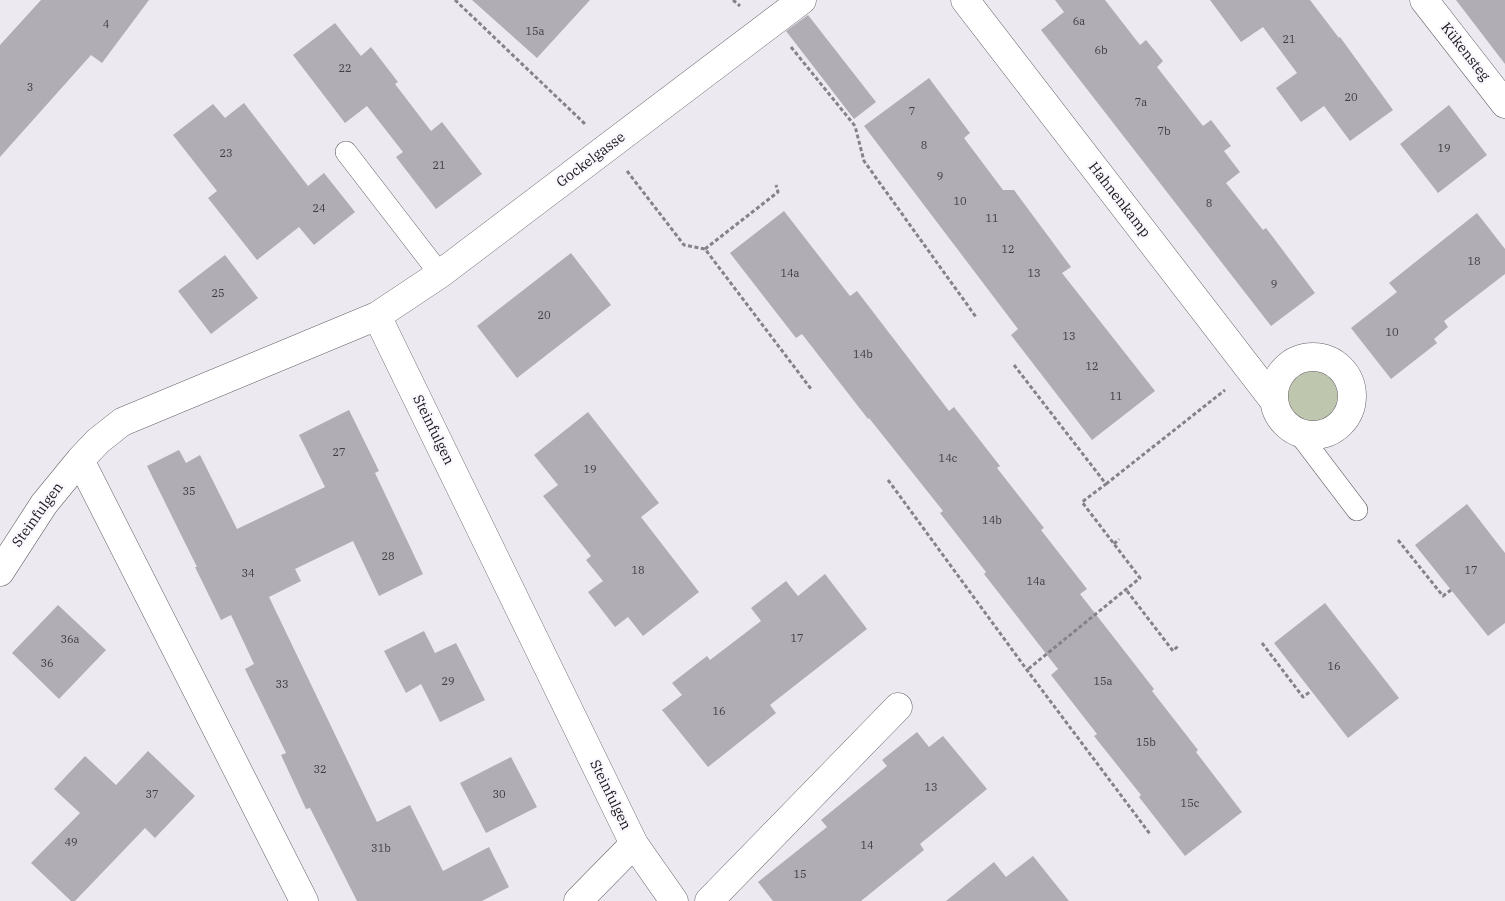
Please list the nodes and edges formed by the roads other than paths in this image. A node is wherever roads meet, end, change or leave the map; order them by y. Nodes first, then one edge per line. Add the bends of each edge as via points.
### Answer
1 (802, 0) edge
2 (965, 0) edge
3 (1424, 0) edge
4 (1505, 104) edge
5 (346, 152) dead end
6 (440, 274) junction
7 (377, 316) junction
8 (1274, 401) junction
9 (1297, 431) junction
10 (80, 460) junction
11 (1357, 510) dead end
12 (0, 572) edge
13 (898, 707) dead end
14 (634, 844) junction
15 (304, 901) edge
16 (578, 901) edge
17 (674, 901) edge
18 (709, 901) edge

1 - 6 street, Gockelgasse
2 - 8 street, Hahnenkamp
3 - 4 street, Kükensteg
5 - 6 lane
6 - 7 street, Gockelgasse
7 - 10 street, Steinfulgen via 122,422
7 - 14 street, Steinfulgen
8 - 9 street, Hahnenkamp via 1281,419
8 - 9 street via 1274,387 1279,374 1301,357 1329,359 1341,367 1353,391 1352,405 1346,418 1324,434 1310,435
9 - 11 lane
10 - 12 street, Steinfulgen via 44,504
10 - 15 street
13 - 18 street
14 - 16 street, Steinfulgen
14 - 17 street, Steinfulgen

